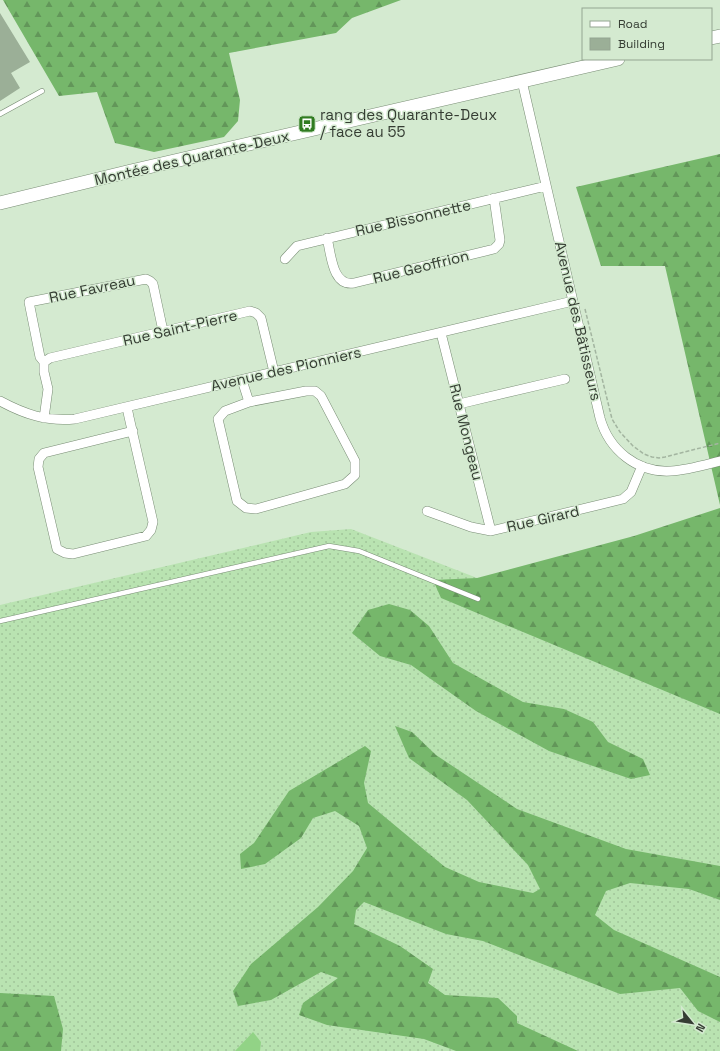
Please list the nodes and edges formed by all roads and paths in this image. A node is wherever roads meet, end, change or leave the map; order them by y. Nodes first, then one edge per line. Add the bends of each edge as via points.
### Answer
1 (614, 60) edge
2 (522, 81) junction
3 (42, 91) dead end
4 (0, 114) edge
5 (546, 186) junction
6 (494, 198) junction
7 (0, 203) edge
8 (327, 238) junction
9 (285, 259) dead end
10 (573, 301) junction
11 (584, 305) dead end
12 (163, 331) junction
13 (441, 332) junction
14 (44, 362) junction
15 (274, 372) junction
16 (565, 379) dead end
17 (242, 380) junction
18 (0, 401) edge
19 (248, 402) junction
20 (458, 404) junction
21 (127, 407) junction
22 (44, 418) junction
23 (132, 431) junction
24 (720, 443) edge
25 (720, 461) edge
26 (642, 466) junction
27 (427, 511) dead end
28 (491, 531) junction
29 (478, 600) dead end
30 (0, 621) edge

1 - 2 main road, Montée des Quarante-Deux
2 - 5 street, Avenue des Bâtisseurs
2 - 7 main road, Montée des Quarante-Deux
3 - 4 lane
5 - 6 street, Rue Bissonnette
5 - 10 street, Avenue des Bâtisseurs
6 - 8 street, Rue Bissonnette
6 - 8 street, Rue Geoffrion via 500,237 499,244 494,249 354,283 343,282 336,275
8 - 9 street, Rue Bissonnette via 296,246
10 - 13 street, Avenue des Pionniers
10 - 26 street, Avenue des Bâtisseurs via 604,429 617,450
11 - 24 path, Avenue des Bâtisseurs via 610,414 627,440 644,454 659,458
12 - 14 street, Rue Saint-Pierre via 50,358
12 - 14 street, Rue Favreau via 153,284 146,278 28,302 40,357
12 - 15 street, Rue Saint-Pierre via 254,312 261,320
13 - 15 street, Avenue des Pionniers
13 - 20 street, Rue Mongeau
14 - 22 street via 48,389
15 - 17 street, Avenue des Pionniers
16 - 20 street
17 - 19 street
17 - 21 street, Avenue des Pionniers
18 - 22 street, Avenue des Pionniers via 28,414
19 - 19 street via 306,391 321,396 356,461 355,475 345,484 256,509 246,508 237,502 218,419 225,411
20 - 28 street, Rue Mongeau
21 - 22 street, Avenue des Pionniers via 75,419
21 - 23 street
23 - 23 street via 153,522 151,530 146,536 73,554 65,553 57,548 38,467 39,459 44,453
25 - 26 street, Avenue des Bâtisseurs via 671,471 659,471
26 - 28 street, Rue Girard via 631,492 623,499
27 - 28 street, Rue Girard via 471,527
29 - 30 lane via 359,551 329,546

